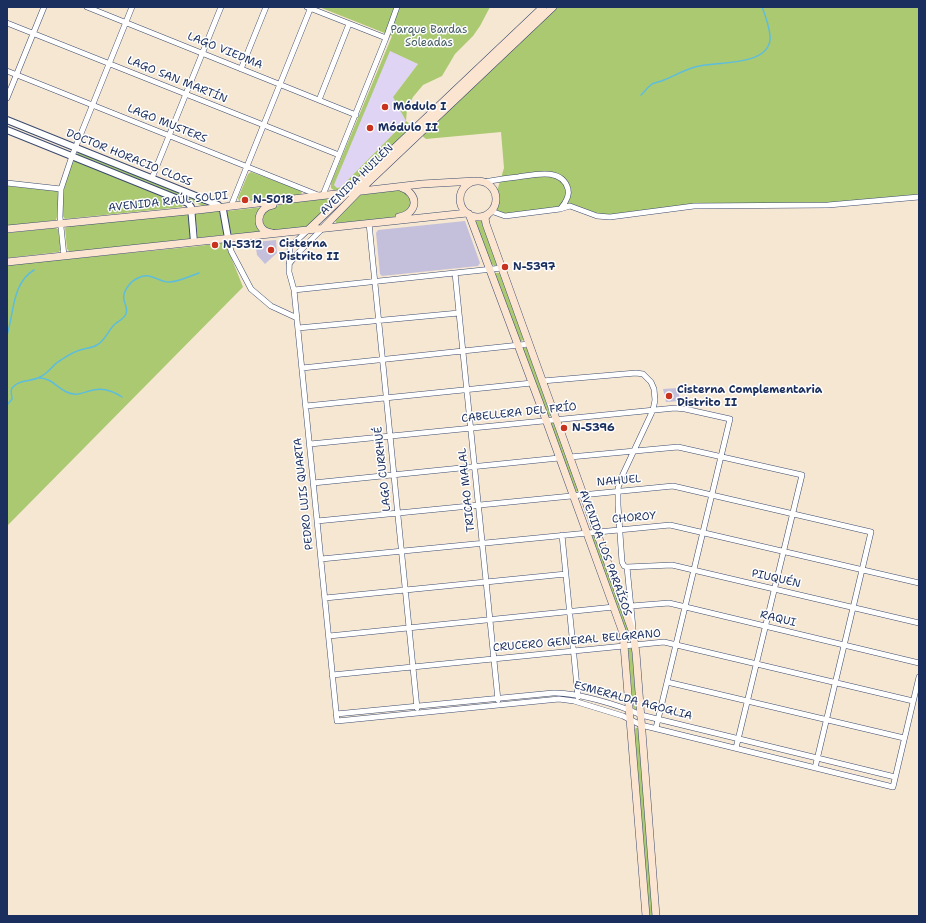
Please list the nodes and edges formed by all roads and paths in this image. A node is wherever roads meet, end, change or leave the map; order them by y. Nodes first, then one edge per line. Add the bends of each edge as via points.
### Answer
1 (44, 7) edge
2 (87, 7) edge
3 (132, 7) edge
4 (266, 7) edge
5 (309, 7) edge
6 (397, 7) edge
7 (543, 7) edge
8 (553, 7) edge
9 (219, 8) edge
10 (126, 22) junction
11 (7, 23) edge
12 (349, 24) junction
13 (33, 33) junction
14 (386, 38) junction
15 (202, 53) junction
16 (109, 63) junction
17 (241, 69) junction
18 (7, 71) edge
19 (16, 75) junction
20 (280, 84) junction
21 (186, 94) junction
22 (7, 98) edge
23 (319, 100) junction
24 (92, 105) junction
25 (356, 115) junction
26 (7, 120) edge
27 (264, 125) junction
28 (7, 130) edge
29 (169, 136) junction
30 (76, 148) junction
31 (339, 155) junction
32 (72, 156) junction
33 (247, 167) junction
34 (152, 178) junction
35 (373, 179) junction
36 (475, 181) junction
37 (484, 182) junction
38 (7, 183) edge
39 (400, 187) junction
40 (61, 189) junction
41 (381, 189) junction
42 (359, 191) junction
43 (347, 192) junction
44 (321, 196) junction
45 (919, 197) edge
46 (288, 200) junction
47 (231, 206) junction
48 (222, 207) junction
49 (560, 209) junction
50 (191, 211) junction
51 (490, 212) junction
52 (468, 213) junction
53 (384, 221) junction
54 (369, 223) junction
55 (61, 224) junction
56 (323, 228) junction
57 (7, 229) edge
58 (308, 230) junction
59 (275, 233) junction
60 (228, 238) junction
61 (194, 242) junction
62 (290, 246) joint
63 (64, 256) junction
64 (7, 262) edge
65 (289, 265) junction
66 (502, 268) junction
67 (490, 270) junction
68 (455, 273) junction
69 (375, 282) junction
70 (294, 290) junction
71 (459, 313) junction
72 (297, 318) junction
73 (379, 320) junction
74 (298, 328) junction
75 (529, 344) junction
76 (518, 345) junction
77 (463, 351) junction
78 (383, 359) junction
79 (302, 368) junction
80 (542, 381) junction
81 (532, 383) junction
82 (466, 390) junction
83 (386, 398) junction
84 (306, 406) junction
85 (652, 410) junction
86 (556, 419) junction
87 (546, 420) junction
88 (470, 428) junction
89 (390, 436) junction
90 (310, 444) junction
91 (634, 451) junction
92 (570, 457) junction
93 (721, 457) junction
94 (560, 458) junction
95 (474, 467) junction
96 (394, 475) junction
97 (313, 483) junction
98 (618, 491) junction
99 (583, 494) junction
100 (573, 495) junction
101 (712, 495) junction
102 (478, 505) junction
103 (398, 513) junction
104 (793, 514) junction
105 (317, 521) junction
106 (620, 529) junction
107 (597, 532) junction
108 (703, 532) junction
109 (586, 533) junction
110 (562, 535) junction
111 (482, 543) junction
112 (402, 551) junction
113 (784, 551) junction
114 (321, 559) junction
115 (628, 567) junction
116 (694, 570) junction
117 (862, 570) junction
118 (566, 574) junction
119 (486, 582) junction
120 (919, 583) edge
121 (775, 589) junction
122 (405, 590) junction
123 (325, 598) junction
124 (631, 606) junction
125 (685, 606) junction
126 (614, 607) junction
127 (854, 608) junction
128 (570, 612) junction
129 (489, 620) junction
130 (919, 624) edge
131 (766, 626) junction
132 (409, 628) junction
133 (329, 636) junction
134 (635, 644) junction
135 (624, 645) junction
136 (676, 645) junction
137 (845, 645) junction
138 (574, 650) junction
139 (493, 658) junction
140 (919, 663) edge
141 (757, 664) junction
142 (413, 667) junction
143 (332, 675) junction
144 (919, 676) edge
145 (667, 682) junction
146 (836, 683) junction
147 (578, 696) junction
148 (497, 698) junction
149 (748, 701) junction
150 (913, 701) junction
151 (579, 702) junction
152 (498, 705) junction
153 (417, 706) junction
154 (629, 710) junction
155 (418, 713) junction
156 (336, 714) junction
157 (641, 715) junction
158 (630, 718) junction
159 (658, 720) junction
160 (827, 720) junction
161 (337, 721) joint
162 (642, 725) junction
163 (656, 728) junction
164 (904, 738) junction
165 (738, 739) junction
166 (736, 748) junction
167 (817, 758) junction
168 (815, 768) junction
169 (895, 777) junction
170 (646, 916) edge
171 (656, 916) edge

1 - 13 street
2 - 10 street, LAGO VIEDMA
3 - 10 street
4 - 17 street
5 - 12 street
5 - 20 street
6 - 14 street
7 - 43 main road, AVENIDA HUILÉN
8 - 35 main road, AVENIDA HUILÉN
9 - 15 street
10 - 15 street, LAGO VIEDMA
10 - 16 street
11 - 13 street, LAGO SAN MARTÍN
12 - 14 street
12 - 23 street
13 - 16 street, LAGO SAN MARTÍN
13 - 19 street
14 - 25 street
15 - 17 street, LAGO VIEDMA
15 - 21 street
16 - 21 street, LAGO SAN MARTÍN
16 - 24 street
17 - 20 street, LAGO VIEDMA
18 - 19 street, LAGO MUSTERS
19 - 22 street
19 - 24 street, LAGO MUSTERS
20 - 23 street, LAGO VIEDMA
20 - 27 street
21 - 27 street, LAGO SAN MARTÍN
21 - 29 street
23 - 25 street, LAGO VIEDMA
24 - 29 street, LAGO MUSTERS
24 - 30 street
25 - 31 street
26 - 30 street, DOCTOR HORACIO CLOSS
27 - 31 street, LAGO SAN MARTÍN
27 - 33 street
28 - 32 street, DOCTOR HORACIO CLOSS
29 - 33 street, LAGO MUSTERS
29 - 34 street
30 - 32 street
30 - 34 street, DOCTOR HORACIO CLOSS
31 - 44 street
32 - 40 street
32 - 50 street, DOCTOR HORACIO CLOSS via 186,202
33 - 44 street, LAGO MUSTERS
33 - 47 street
34 - 48 street, DOCTOR HORACIO CLOSS
35 - 41 main road via 373,186
35 - 42 main road, AVENIDA HUILÉN
36 - 37 main road
36 - 39 main road, AVENIDA RAÚL SOLDI
36 - 52 main road, AVENIDA LOS PARAÍSOS via 467,185 461,194 462,204
37 - 49 street via 540,174 554,175 563,180 568,189 566,203
37 - 51 main road, AVENIDA LOS PARAÍSOS via 491,186 495,194 496,202
38 - 40 street
39 - 41 main road, AVENIDA RAÚL SOLDI
39 - 53 main road via 412,195 413,208 405,216
40 - 55 street
41 - 42 main road, AVENIDA RAÚL SOLDI
42 - 43 main road, AVENIDA RAÚL SOLDI
42 - 56 main road, AVENIDA HUILÉN
43 - 44 main road, AVENIDA RAÚL SOLDI
43 - 58 main road, AVENIDA HUILÉN
44 - 46 main road, AVENIDA RAÚL SOLDI
45 - 49 street via 823,205 694,206 610,217 596,216 570,206
46 - 47 main road, AVENIDA RAÚL SOLDI
46 - 59 main road via 266,207 260,214 259,222 262,228 266,232
47 - 48 main road, AVENIDA RAÚL SOLDI
48 - 50 main road, AVENIDA RAÚL SOLDI
48 - 60 street
49 - 51 street via 505,216
50 - 55 main road, AVENIDA RAÚL SOLDI
50 - 61 street
51 - 52 main road via 478,217
51 - 66 main road, AVENIDA LOS PARAÍSOS via 485,218 486,224
52 - 53 main road
52 - 67 main road, AVENIDA LOS PARAÍSOS
53 - 54 main road
54 - 56 main road
54 - 69 street, LAGO CURRHUÉ
55 - 57 main road, AVENIDA RAÚL SOLDI
55 - 63 street
56 - 58 main road
56 - 65 street, AVENIDA HUILÉN
58 - 59 main road
58 - 62 street, AVENIDA HUILÉN
59 - 60 main road
60 - 61 main road
60 - 72 street via 231,251 251,289 271,306
61 - 63 main road
62 - 65 street, PEDRO LUIS QUARTA
63 - 64 main road
65 - 70 street, PEDRO LUIS QUARTA
66 - 67 street
66 - 75 main road, AVENIDA LOS PARAÍSOS
67 - 68 street
67 - 76 main road, AVENIDA LOS PARAÍSOS
68 - 69 street
68 - 71 street, TRICAO MALAL
69 - 70 street
69 - 73 street, LAGO CURRHUÉ
70 - 72 street, PEDRO LUIS QUARTA
71 - 73 street
71 - 77 street, TRICAO MALAL
72 - 74 street, PEDRO LUIS QUARTA
73 - 74 street
73 - 78 street, LAGO CURRHUÉ
74 - 79 street, PEDRO LUIS QUARTA
75 - 76 street
75 - 80 main road, AVENIDA LOS PARAÍSOS
76 - 77 street
76 - 81 main road, AVENIDA LOS PARAÍSOS
77 - 78 street
77 - 82 street, TRICAO MALAL
78 - 79 street
78 - 83 street, LAGO CURRHUÉ
79 - 84 street, PEDRO LUIS QUARTA
80 - 85 street via 643,374 651,382 655,393
80 - 86 main road, AVENIDA LOS PARAÍSOS
81 - 82 street
81 - 87 main road, AVENIDA LOS PARAÍSOS
82 - 83 street
82 - 88 street, TRICAO MALAL
83 - 84 street
83 - 89 street, LAGO CURRHUÉ
84 - 90 street, PEDRO LUIS QUARTA
85 - 86 street, CABELLERA DEL FRÍO
85 - 91 street
85 - 93 street, CABELLERA DEL FRÍO via 680,408 730,419
86 - 87 street, CABELLERA DEL FRÍO
86 - 92 main road, AVENIDA LOS PARAÍSOS
87 - 88 street, CABELLERA DEL FRÍO
87 - 94 main road, AVENIDA LOS PARAÍSOS
88 - 89 street, CABELLERA DEL FRÍO
88 - 95 street, TRICAO MALAL
89 - 90 street, CABELLERA DEL FRÍO
89 - 96 street, LAGO CURRHUÉ
90 - 97 street, PEDRO LUIS QUARTA
91 - 92 street
91 - 93 street via 678,447
91 - 98 street
92 - 99 main road, AVENIDA LOS PARAÍSOS
93 - 101 street
93 - 104 street via 802,476
94 - 95 street
94 - 100 main road, AVENIDA LOS PARAÍSOS
95 - 96 street
95 - 102 street, TRICAO MALAL
96 - 97 street
96 - 103 street, LAGO CURRHUÉ
97 - 105 street, PEDRO LUIS QUARTA
98 - 99 street, NAHUEL
98 - 101 street, NAHUEL via 671,486
98 - 106 street
99 - 100 street, NAHUEL
99 - 107 main road, AVENIDA LOS PARAÍSOS
100 - 102 street, NAHUEL
100 - 109 main road, AVENIDA LOS PARAÍSOS
101 - 104 street, NAHUEL
101 - 108 street
102 - 103 street, NAHUEL
102 - 111 street, TRICAO MALAL
103 - 105 street, NAHUEL
103 - 112 street, LAGO CURRHUÉ
104 - 113 street
104 - 117 street, NAHUEL via 871,532
105 - 114 street, PEDRO LUIS QUARTA
106 - 107 street, CHOROY
106 - 108 street, CHOROY via 670,525
106 - 115 street via 622,563
107 - 109 street, CHOROY
107 - 134 main road, AVENIDA LOS PARAÍSOS
108 - 113 street, CHOROY
108 - 116 street
109 - 110 street, CHOROY
109 - 126 main road, AVENIDA LOS PARAÍSOS
110 - 111 street, CHOROY
110 - 118 street
111 - 112 street, CHOROY
111 - 119 street, TRICAO MALAL
112 - 114 street, CHOROY
112 - 122 street, LAGO CURRHUÉ
113 - 117 street, CHOROY
113 - 121 street
114 - 123 street, PEDRO LUIS QUARTA
115 - 116 street, PIUQUÉN via 670,564
115 - 124 street
116 - 121 street, PIUQUÉN
116 - 125 street
117 - 120 street, CHOROY
117 - 127 street
118 - 119 street
118 - 128 street
119 - 122 street
119 - 129 street, TRICAO MALAL
121 - 127 street, PIUQUÉN
121 - 131 street
122 - 123 street
122 - 132 street, LAGO CURRHUÉ
123 - 133 street, PEDRO LUIS QUARTA
124 - 125 street, RAQUI via 664,602
124 - 134 street
125 - 131 street, RAQUI
125 - 136 street
126 - 128 street
126 - 135 main road, AVENIDA LOS PARAÍSOS via 623,633
127 - 130 street, PIUQUÉN
127 - 137 street
128 - 129 street
128 - 138 street
129 - 132 street
129 - 139 street, TRICAO MALAL
131 - 137 street, RAQUI
131 - 141 street
132 - 133 street
132 - 142 street, LAGO CURRHUÉ
133 - 143 street, PEDRO LUIS QUARTA
134 - 135 street, CRUCERO GENERAL BELGRANO
134 - 136 street, CRUCERO GENERAL BELGRANO via 662,642
134 - 157 main road, AVENIDA LOS PARAÍSOS
135 - 138 street, CRUCERO GENERAL BELGRANO
135 - 154 main road, AVENIDA LOS PARAÍSOS
136 - 141 street, CRUCERO GENERAL BELGRANO
136 - 145 street
137 - 140 street, RAQUI
137 - 146 street
138 - 139 street, CRUCERO GENERAL BELGRANO
138 - 147 street
139 - 142 street, CRUCERO GENERAL BELGRANO
139 - 148 street, TRICAO MALAL
141 - 146 street, CRUCERO GENERAL BELGRANO
141 - 149 street
142 - 143 street, CRUCERO GENERAL BELGRANO
142 - 153 street, LAGO CURRHUÉ
143 - 156 street, PEDRO LUIS QUARTA
144 - 150 street
145 - 149 street
145 - 159 street
146 - 150 street, CRUCERO GENERAL BELGRANO
146 - 160 street
147 - 148 street, ESMERALDA AGOGLIA via 557,693
147 - 151 street
147 - 154 street, ESMERALDA AGOGLIA
148 - 152 street, TRICAO MALAL
148 - 153 street, ESMERALDA AGOGLIA
149 - 160 street
149 - 165 street
150 - 164 street
151 - 152 street, ESMERALDA AGOGLIA via 559,700
151 - 158 street, ESMERALDA AGOGLIA
152 - 155 street, ESMERALDA AGOGLIA
153 - 155 street, LAGO CURRHUÉ
153 - 156 street, ESMERALDA AGOGLIA
154 - 157 street, ESMERALDA AGOGLIA
154 - 158 main road, AVENIDA LOS PARAÍSOS
155 - 161 street, ESMERALDA AGOGLIA
156 - 161 street, PEDRO LUIS QUARTA
157 - 159 street, ESMERALDA AGOGLIA
157 - 162 main road, AVENIDA LOS PARAÍSOS
158 - 162 street, ESMERALDA AGOGLIA
158 - 170 main road, AVENIDA LOS PARAÍSOS
159 - 163 street
159 - 165 street, ESMERALDA AGOGLIA
160 - 164 street
160 - 167 street
162 - 163 street, ESMERALDA AGOGLIA
162 - 171 main road, AVENIDA LOS PARAÍSOS
163 - 166 street, ESMERALDA AGOGLIA
164 - 169 street
165 - 166 street
165 - 167 street, ESMERALDA AGOGLIA
166 - 168 street, ESMERALDA AGOGLIA
167 - 168 street
167 - 169 street, ESMERALDA AGOGLIA
168 - 169 street, ESMERALDA AGOGLIA via 893,787

